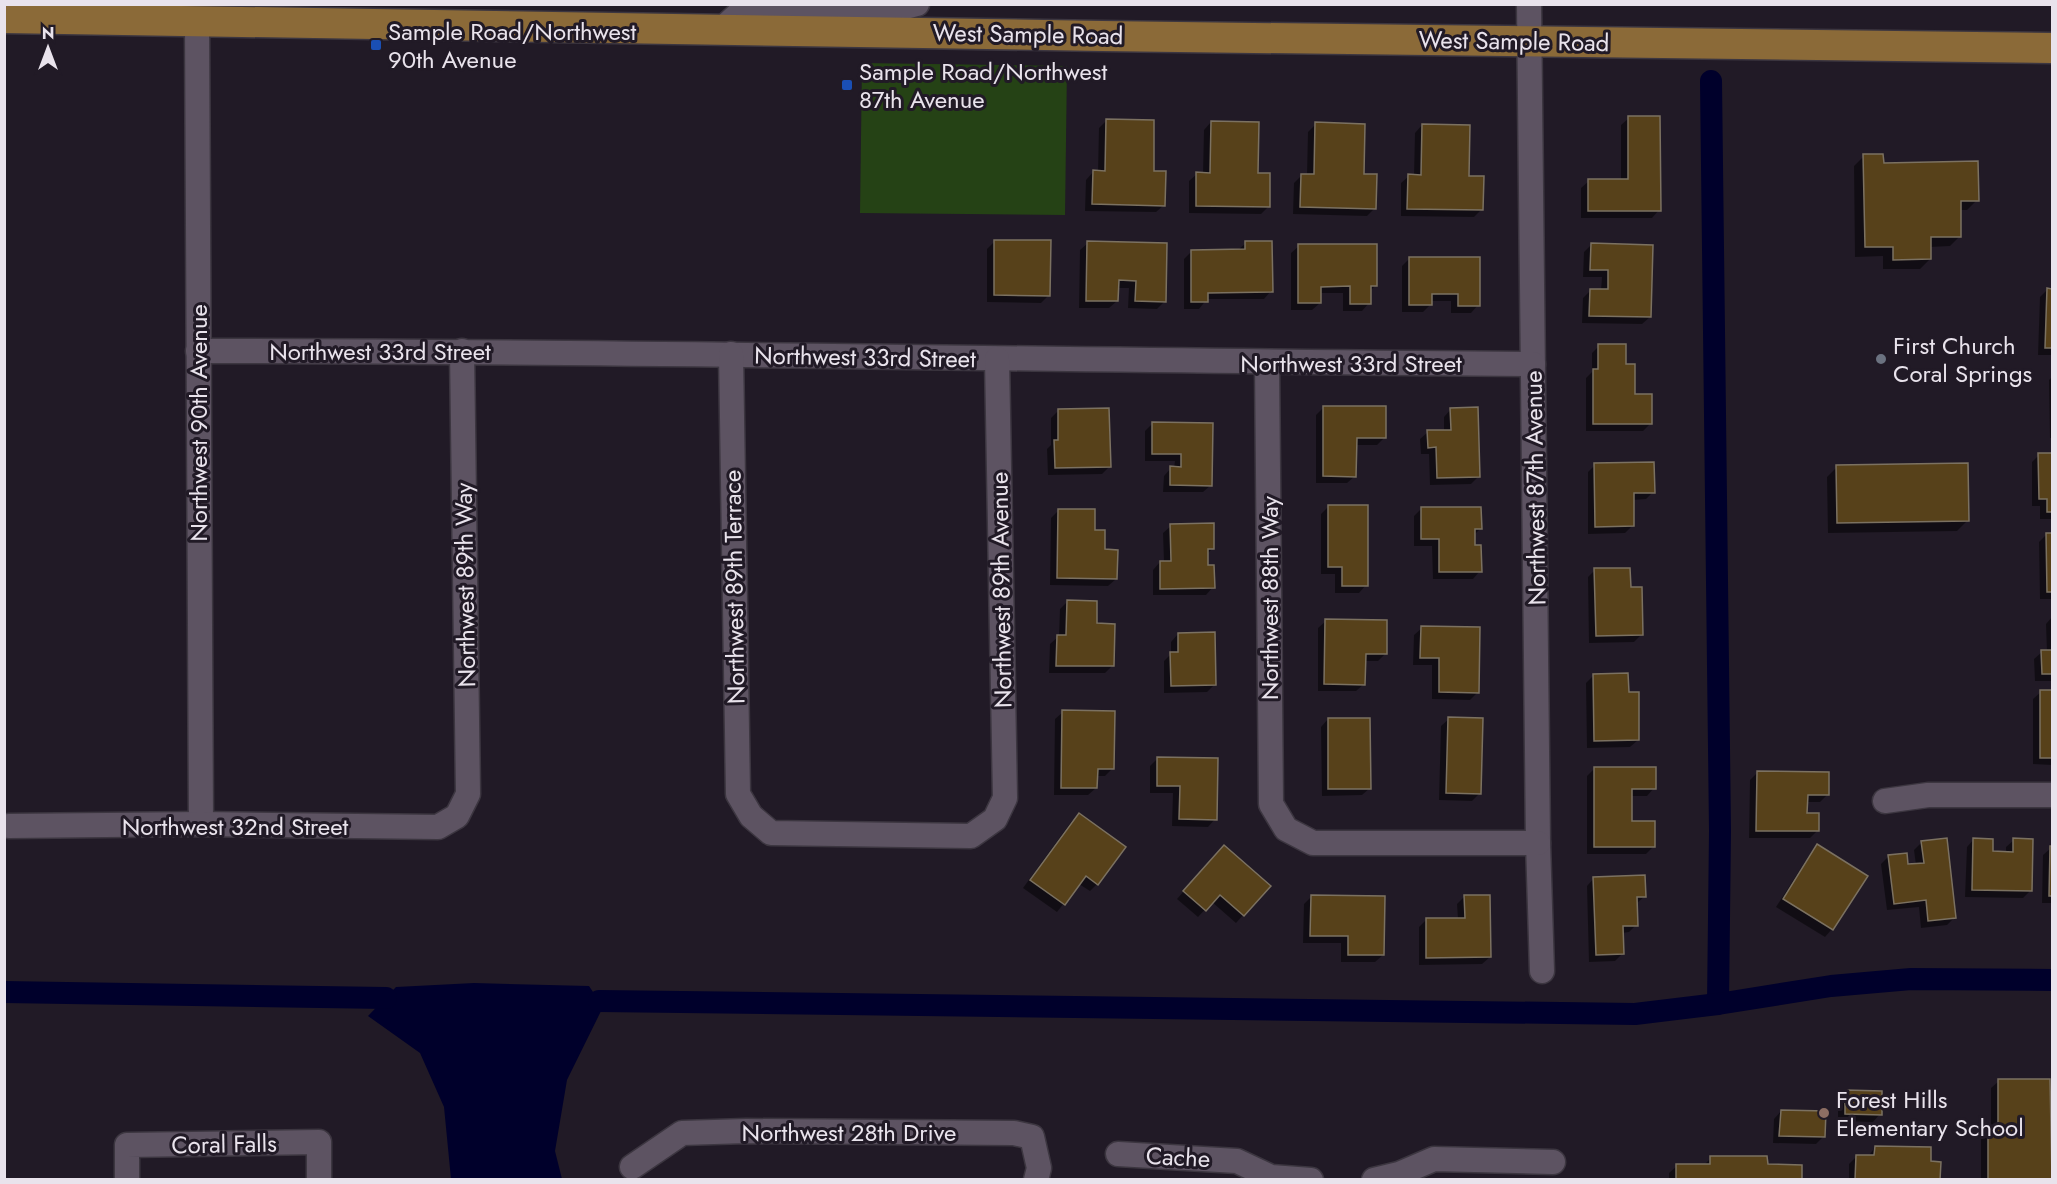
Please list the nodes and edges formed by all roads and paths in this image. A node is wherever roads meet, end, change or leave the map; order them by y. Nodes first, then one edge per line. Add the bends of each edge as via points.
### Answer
1 (917, 4) edge
2 (1529, 4) edge
3 (203, 13) edge
4 (4, 18) edge
5 (722, 29) junction
6 (1529, 41) junction
7 (2052, 48) edge
8 (198, 351) junction
9 (462, 351) junction
10 (731, 354) junction
11 (997, 359) junction
12 (1267, 362) junction
13 (1533, 364) junction
14 (2052, 795) edge
15 (1885, 801) dead end
16 (457, 816) joint
17 (995, 819) joint
18 (201, 824) junction
19 (9, 826) dead end
20 (1538, 843) junction
21 (1542, 971) dead end
22 (1118, 1154) dead end
23 (1553, 1162) dead end
24 (632, 1167) dead end
25 (1471, 1169) edge
26 (1271, 1178) edge
27 (127, 1179) edge
28 (319, 1179) edge
29 (1036, 1179) edge
30 (1311, 1179) edge
31 (1374, 1179) edge

1 - 5 street via 887,12 743,10
2 - 6 street, Northwest 87th Avenue
3 - 4 main road, West Sample Road
3 - 5 main road, West Sample Road
3 - 8 street, Northwest 90th Avenue
5 - 6 main road, West Sample Road
6 - 7 main road, West Sample Road
6 - 13 street, Northwest 87th Avenue
8 - 9 street, Northwest 33rd Street
8 - 18 street, Northwest 90th Avenue
9 - 10 street, Northwest 33rd Street
9 - 16 street, Northwest 89th Way via 468,794
10 - 11 street, Northwest 33rd Street
10 - 17 street, Northwest 89th Terrace via 738,794 751,816 771,833 971,836
11 - 12 street, Northwest 33rd Street
11 - 17 street, Northwest 89th Avenue via 1005,798
12 - 13 street, Northwest 33rd Street
12 - 20 street, Northwest 88th Way via 1271,804 1286,829 1313,843
13 - 20 street, Northwest 87th Avenue
14 - 15 street via 1928,795
16 - 18 street, Northwest 32nd Street via 438,827
18 - 19 street, Northwest 32nd Street
20 - 21 street, Northwest 87th Avenue
22 - 26 street, Cache via 1237,1161
23 - 25 street
24 - 29 street, Northwest 28th Drive via 682,1133 1014,1133 1032,1137 1039,1168
25 - 31 street via 1434,1159 1399,1174
26 - 30 street, Cache
27 - 28 street, Coral Falls via 127,1145 319,1142

